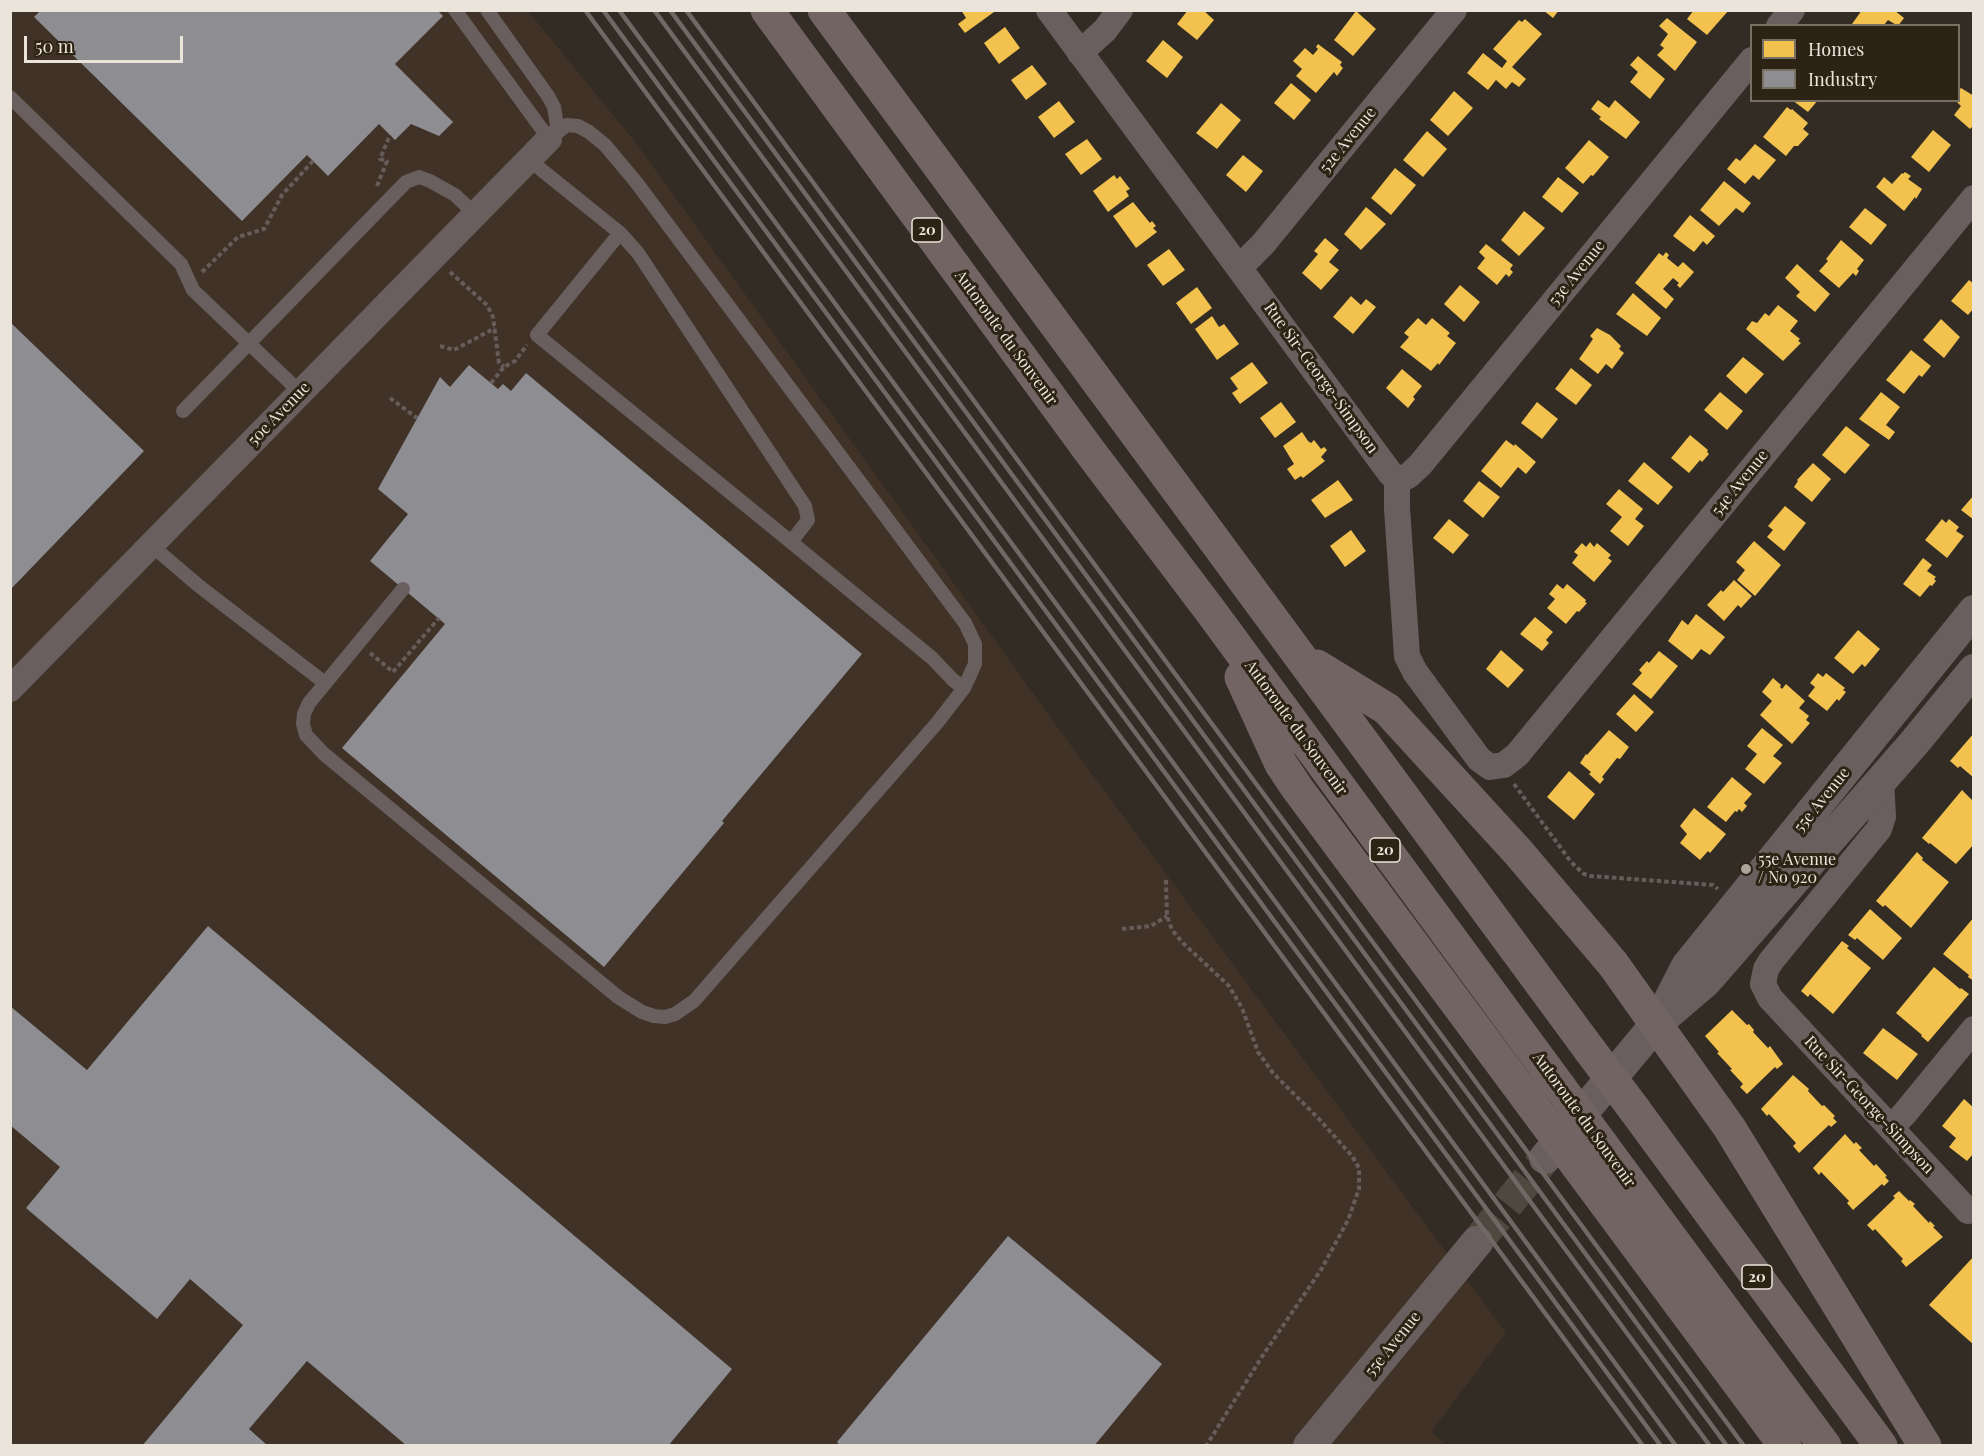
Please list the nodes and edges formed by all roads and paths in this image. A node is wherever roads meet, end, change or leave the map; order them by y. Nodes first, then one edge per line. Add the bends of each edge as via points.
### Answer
1 (455, 10) edge
2 (487, 10) edge
3 (767, 10) edge
4 (824, 10) edge
5 (1048, 10) edge
6 (1120, 10) edge
7 (1454, 10) edge
8 (1792, 10) edge
9 (1781, 24) edge
10 (1080, 53) junction
11 (1750, 62) edge
12 (10, 97) edge
13 (390, 135) dead end
14 (553, 135) junction
15 (528, 159) junction
16 (313, 161) dead end
17 (376, 187) dead end
18 (1974, 198) edge
19 (475, 214) junction
20 (620, 233) junction
21 (1239, 268) junction
22 (450, 271) dead end
23 (190, 284) junction
24 (495, 328) junction
25 (249, 342) junction
26 (530, 342) dead end
27 (440, 346) dead end
28 (504, 368) junction
29 (491, 383) dead end
30 (300, 393) junction
31 (390, 399) dead end
32 (183, 411) dead end
33 (417, 418) dead end
34 (1397, 480) junction
35 (791, 542) junction
36 (151, 545) junction
37 (403, 589) dead end
38 (1974, 611) edge
39 (1212, 613) junction
40 (439, 618) dead end
41 (1300, 656) junction
42 (382, 663) dead end
43 (1974, 670) edge
44 (325, 683) junction
45 (964, 688) junction
46 (10, 689) edge
47 (1508, 773) junction
48 (1881, 780) junction
49 (1826, 819) junction
50 (1166, 880) dead end
51 (1713, 885) dead end
52 (1167, 916) junction
53 (1122, 930) dead end
54 (1657, 1023) junction
55 (1974, 1029) edge
56 (1891, 1128) junction
57 (1552, 1149) junction
58 (1968, 1211) dead end
59 (1477, 1242) tunnel mouth
60 (1206, 1446) edge
61 (1310, 1446) edge
62 (1785, 1446) edge
63 (1825, 1446) edge
64 (1881, 1446) edge
65 (1925, 1446) edge

1 - 14 lane
2 - 14 lane via 554,107
3 - 39 highway, Autoroute du Souvenir / 20
4 - 41 highway, 20
5 - 10 street, Rue Sir-George-Simpson
6 - 10 street
7 - 21 street, 52e Avenue via 1263,244
8 - 9 street
10 - 21 street, Rue Sir-George-Simpson
11 - 34 street, 53e Avenue via 1420,465
12 - 23 lane via 181,264
13 - 17 path via 380,159 387,161
14 - 15 street, 50e Avenue
14 - 45 lane via 567,125 578,126 605,145 964,623 976,654
15 - 19 street, 50e Avenue
15 - 20 lane
16 - 23 path via 282,195 264,229 238,237
18 - 47 street, 54e Avenue via 1517,755
19 - 25 lane via 455,195 430,181 419,177 406,182
19 - 30 street, 50e Avenue
20 - 35 lane via 638,253 805,506 808,520
20 - 35 lane via 537,334
21 - 34 street, Rue Sir-George-Simpson
22 - 24 path via 487,305
23 - 25 lane
24 - 27 path via 454,350
24 - 28 path via 499,363
25 - 30 lane
25 - 32 lane
26 - 28 path via 515,362
28 - 29 path
30 - 36 street, 50e Avenue
31 - 33 path
34 - 47 street via 1405,646 1410,665 1479,759
35 - 45 lane
36 - 44 lane
36 - 46 street, 50e Avenue
37 - 44 lane
38 - 49 street, 55e Avenue
39 - 57 highway via 1281,764
39 - 63 highway, Autoroute du Souvenir / 20, bridge
40 - 42 path via 393,672
41 - 54 highway via 1387,710 1562,902
41 - 64 highway, 20, bridge
43 - 48 street, 55e Avenue
44 - 45 lane via 304,714 306,735 314,745 618,997 642,1012 665,1017 686,1008 709,984
47 - 51 path via 1571,862 1584,874
48 - 49 street, 55e Avenue
48 - 56 street, Rue Sir-George-Simpson via 1883,817 1879,829 1771,961 1763,978 1770,998
49 - 54 street, 55e Avenue via 1706,981
50 - 52 path
52 - 53 path via 1150,926
52 - 60 path via 1183,944 1229,986 1242,1008 1258,1052 1272,1073 1319,1119 1359,1168 1359,1189 1348,1220 1321,1270
54 - 57 street, 55e Avenue
54 - 65 highway via 1761,1177
55 - 56 street
56 - 58 street, Rue Sir-George-Simpson
57 - 62 highway
59 - 61 street, 55e Avenue

